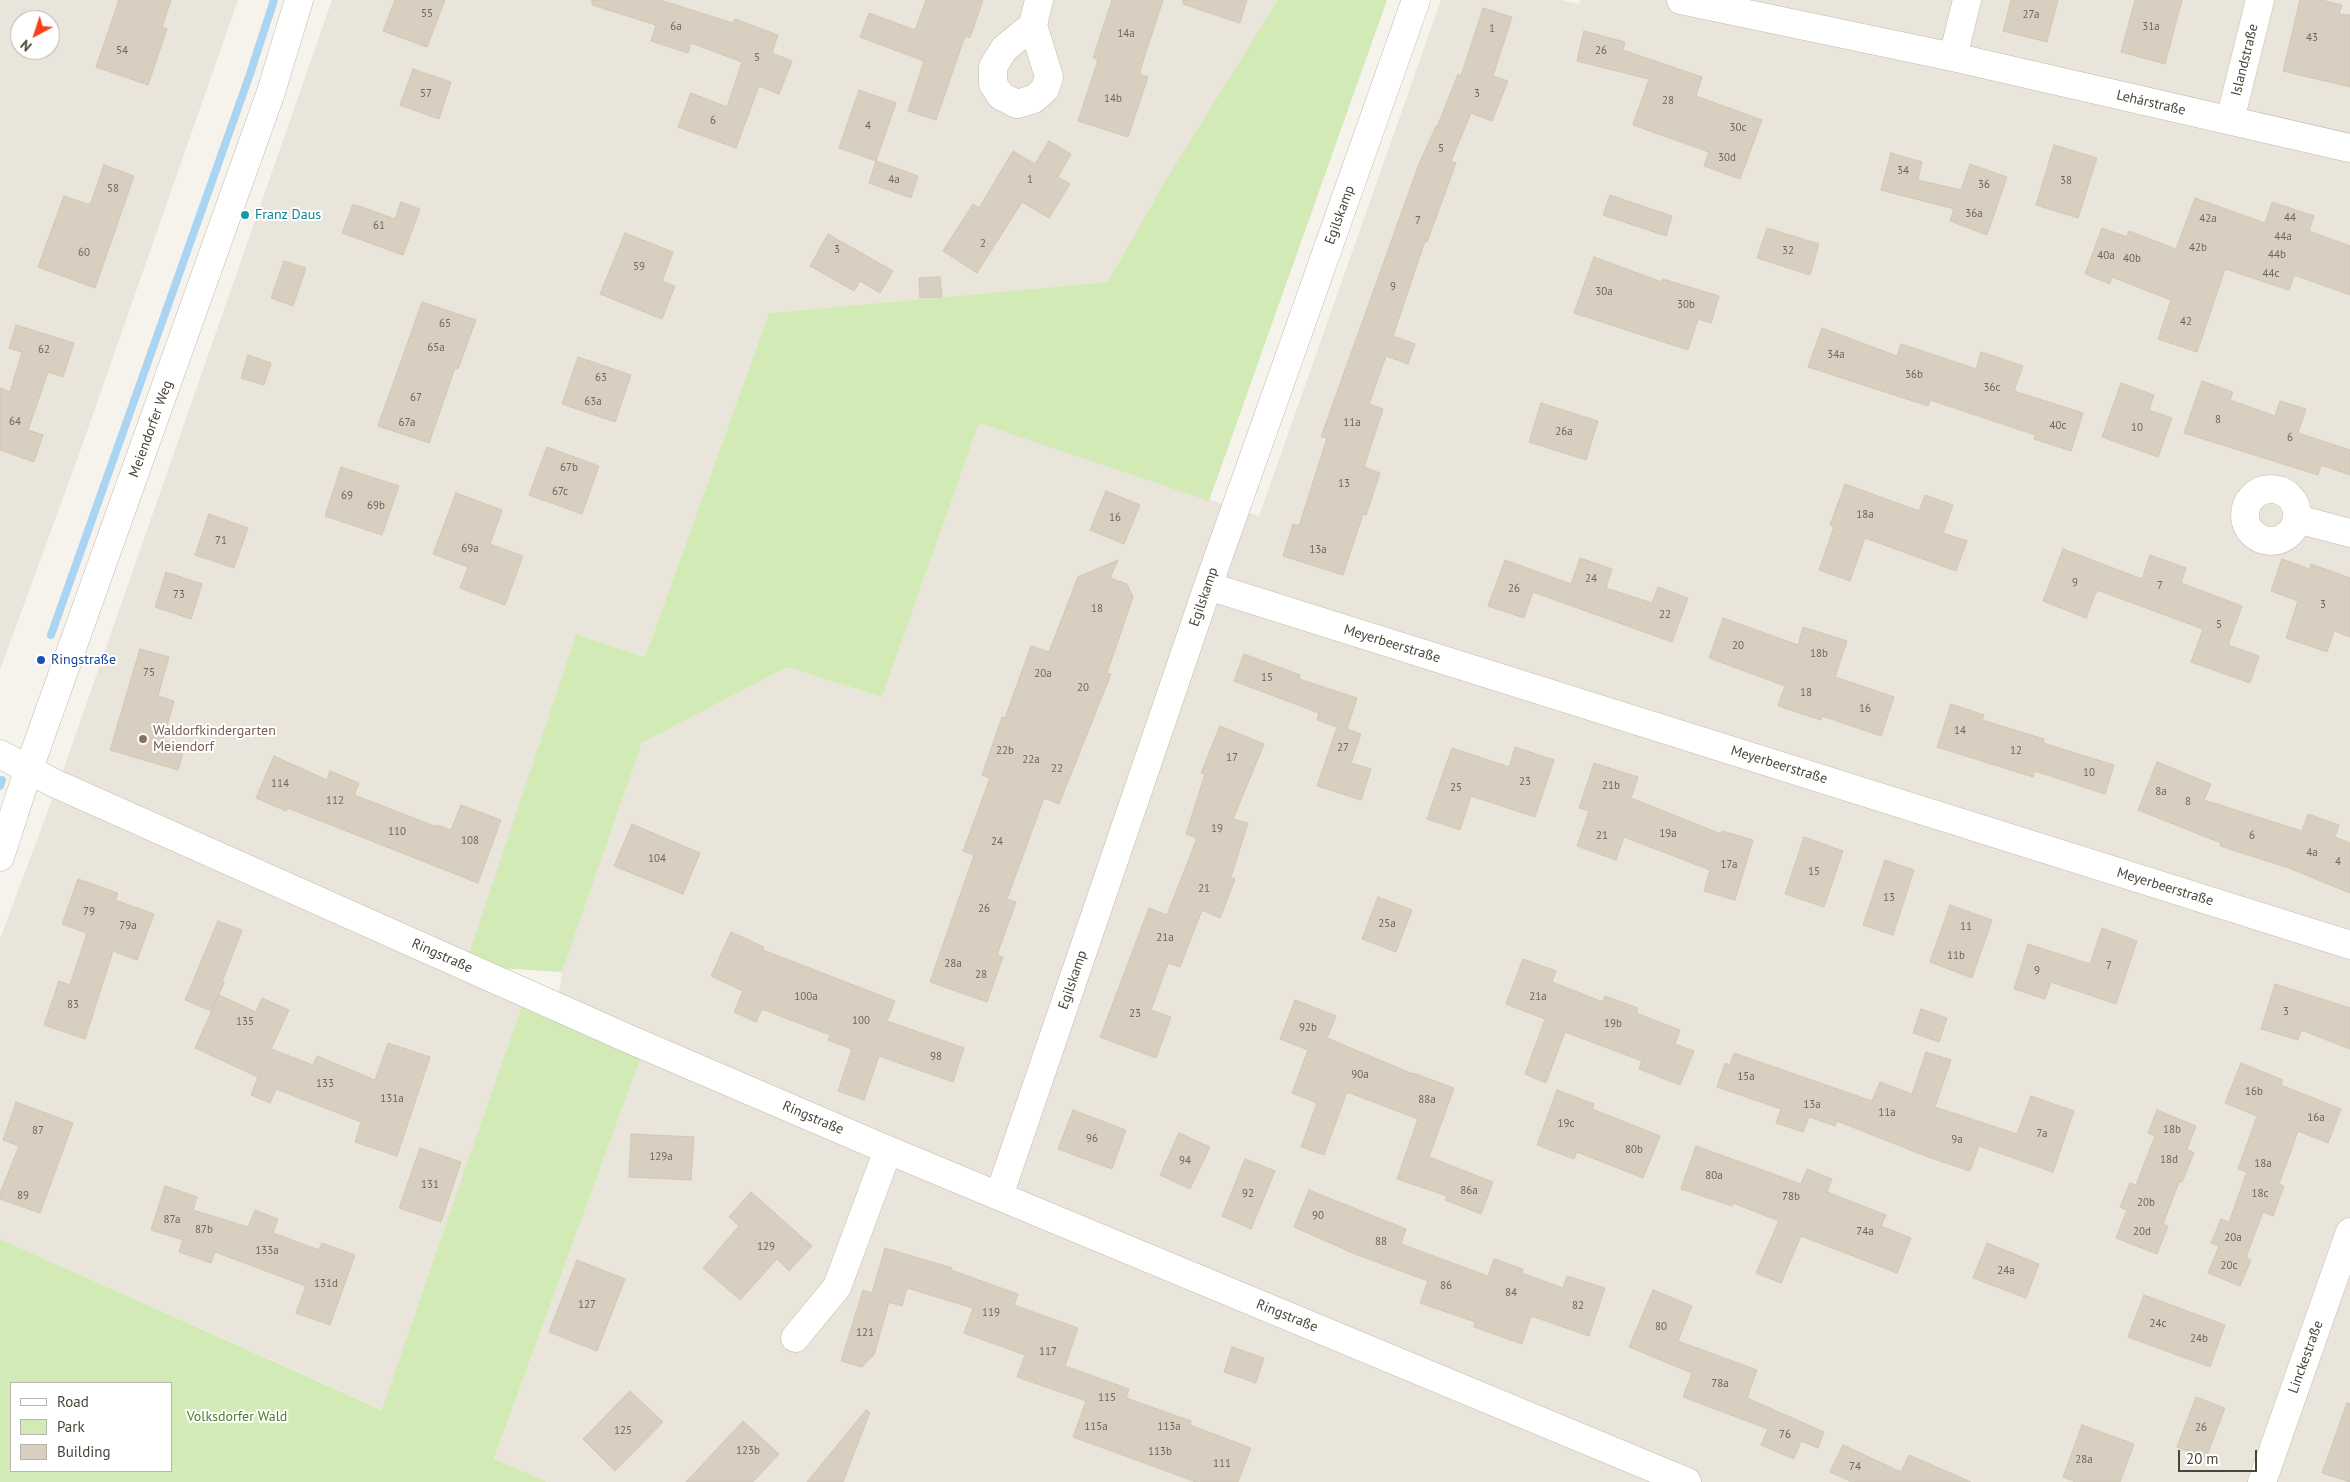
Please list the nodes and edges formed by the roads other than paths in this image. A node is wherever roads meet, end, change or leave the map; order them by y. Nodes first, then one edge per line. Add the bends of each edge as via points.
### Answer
1 (299, 0) edge
2 (1416, 0) edge
3 (1681, 0) edge
4 (1967, 0) edge
5 (2260, 0) edge
6 (1952, 57) junction
7 (2230, 120) junction
8 (2350, 148) edge
9 (2297, 519) dead end
10 (2350, 533) edge
11 (1208, 586) junction
12 (0, 754) edge
13 (28, 771) junction
14 (0, 857) edge
15 (2350, 945) edge
16 (888, 1150) junction
17 (998, 1196) junction
18 (2350, 1232) edge
19 (795, 1338) dead end
20 (1687, 1482) edge
21 (2262, 1482) edge

1 - 13 street, Meiendorfer Weg via 271,92
2 - 11 street, Egilskamp
3 - 6 street, Lehárstraße
4 - 6 street
5 - 7 street, Islandstraße
6 - 7 street, Lehárstraße
7 - 8 street, Lehárstraße
9 - 10 street
11 - 15 street, Meyerbeerstraße
11 - 17 street, Egilskamp
12 - 13 street, Ringstraße
13 - 14 street, Meiendorfer Weg
13 - 16 street, Ringstraße via 629,1039
16 - 17 street, Ringstraße
16 - 19 street via 837,1287
17 - 20 street, Ringstraße
18 - 21 street, Linckestraße

